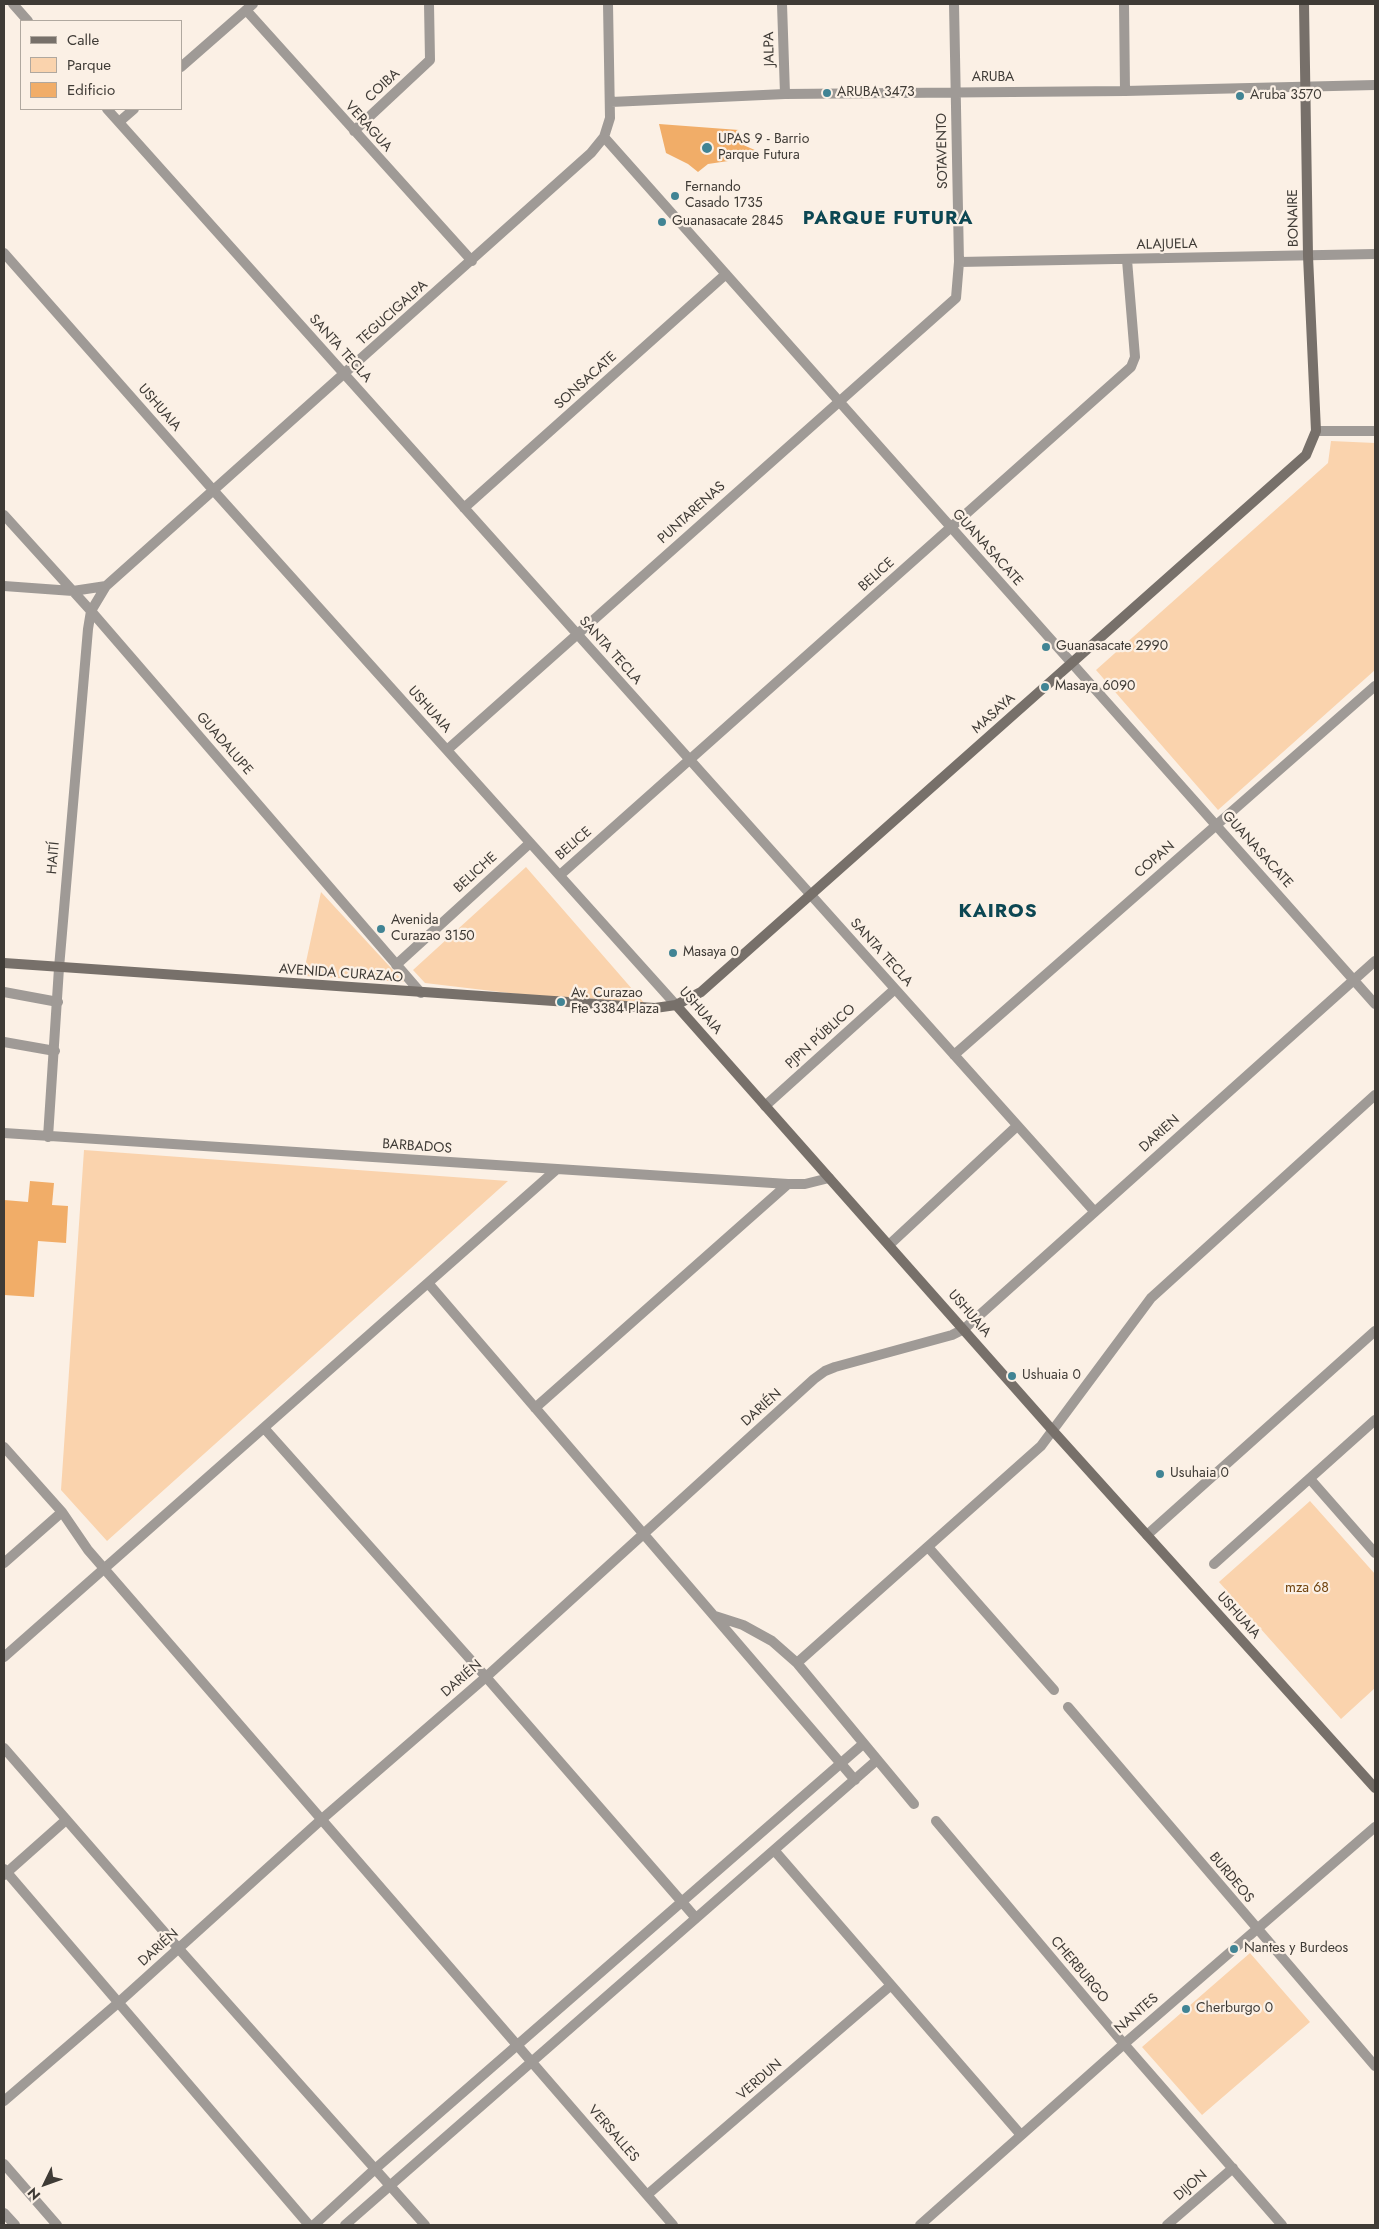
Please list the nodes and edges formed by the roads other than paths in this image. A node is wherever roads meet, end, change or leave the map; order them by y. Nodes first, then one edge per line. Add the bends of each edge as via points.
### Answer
1 (8, 4) edge
2 (13, 4) edge
3 (429, 4) edge
4 (608, 4) edge
5 (782, 4) edge
6 (954, 4) edge
7 (1124, 4) edge
8 (1304, 4) edge
9 (4, 7) edge
10 (249, 7) edge
11 (27, 20) edge
12 (182, 66) edge
13 (1375, 85) edge
14 (1305, 87) junction
15 (1125, 91) junction
16 (956, 92) junction
17 (785, 94) junction
18 (611, 102) junction
19 (108, 110) edge
20 (133, 110) edge
21 (119, 122) junction
22 (354, 131) junction
23 (604, 137) junction
24 (4, 253) edge
25 (1375, 254) edge
26 (1308, 256) junction
27 (1127, 260) junction
28 (472, 261) junction
29 (959, 262) junction
30 (726, 274) junction
31 (956, 298) joint
32 (345, 374) junction
33 (839, 401) junction
34 (1316, 431) junction
35 (1375, 431) edge
36 (214, 491) junction
37 (464, 508) junction
38 (4, 514) edge
39 (950, 528) junction
40 (4, 586) edge
41 (106, 586) junction
42 (73, 591) junction
43 (91, 611) junction
44 (577, 634) junction
45 (1071, 663) junction
46 (1375, 686) edge
47 (447, 750) junction
48 (690, 761) junction
49 (1216, 825) junction
50 (530, 843) junction
51 (560, 875) junction
52 (812, 896) junction
53 (1375, 961) edge
54 (4, 963) edge
55 (396, 965) junction
56 (59, 968) junction
57 (1354, 979) junction
58 (895, 989) junction
59 (4, 992) edge
60 (421, 993) junction
61 (58, 1002) junction
62 (1375, 1004) edge
63 (676, 1005) junction
64 (4, 1042) edge
65 (55, 1051) junction
66 (954, 1055) junction
67 (1375, 1095) edge
68 (765, 1106) junction
69 (1017, 1126) junction
70 (4, 1133) edge
71 (48, 1137) junction
72 (557, 1169) junction
73 (829, 1178) junction
74 (788, 1184) junction
75 (1094, 1211) junction
76 (889, 1245) junction
77 (428, 1283) junction
78 (964, 1328) junction
79 (1375, 1331) edge
80 (535, 1408) junction
81 (1375, 1420) edge
82 (264, 1428) junction
83 (1054, 1432) junction
84 (4, 1447) edge
85 (1310, 1479) junction
86 (62, 1512) junction
87 (643, 1534) junction
88 (1147, 1535) junction
89 (928, 1547) junction
90 (1375, 1553) edge
91 (4, 1563) edge
92 (1214, 1564) dead end
93 (105, 1569) junction
94 (714, 1616) junction
95 (4, 1657) edge
96 (797, 1663) junction
97 (486, 1677) junction
98 (1054, 1690) dead end
99 (1068, 1707) dead end
100 (863, 1744) junction
101 (4, 1748) edge
102 (877, 1760) junction
103 (841, 1764) junction
104 (855, 1780) junction
105 (1375, 1788) edge
106 (914, 1804) dead end
107 (322, 1819) junction
108 (66, 1820) junction
109 (936, 1821) dead end
110 (1375, 1827) edge
111 (774, 1850) junction
112 (5, 1872) edge
113 (682, 1902) junction
114 (695, 1917) junction
115 (1257, 1928) junction
116 (179, 1949) junction
117 (890, 1986) junction
118 (118, 2003) junction
119 (1124, 2044) junction
120 (518, 2045) junction
121 (532, 2061) junction
122 (1375, 2066) edge
123 (4, 2101) edge
124 (1021, 2135) junction
125 (4, 2164) edge
126 (1233, 2168) junction
127 (375, 2169) junction
128 (389, 2184) junction
129 (647, 2194) junction
130 (4, 2213) edge
131 (15, 2225) edge
132 (57, 2225) edge
133 (310, 2225) edge
134 (314, 2225) edge
135 (345, 2225) edge
136 (426, 2225) edge
137 (673, 2225) edge
138 (920, 2225) edge
139 (1167, 2225) edge
140 (1282, 2225) edge

1 - 9 street
2 - 11 street
3 - 22 street, COIBA via 430,60
4 - 18 street
5 - 17 street, JALPA
6 - 16 street, SOTAVENTO
7 - 15 street
8 - 14 street, BONAIRE
10 - 12 street
10 - 22 street, VERAGUA
13 - 14 street, ARUBA
14 - 15 street, ARUBA
14 - 26 street, BONAIRE
15 - 16 street, ARUBA
16 - 17 street, ARUBA
16 - 29 street, SOTAVENTO
17 - 18 street, ARUBA
18 - 23 street
19 - 21 street, SANTA TECLA
20 - 21 street
21 - 32 street, SANTA TECLA
22 - 28 street, VERAGUA
23 - 28 street, TEGUCIGALPA via 592,153
23 - 30 street, GUANASACATE
24 - 36 street, USHUAIA
25 - 26 street, ALAJUELA
26 - 27 street, ALAJUELA
26 - 34 street, BONAIRE
27 - 29 street, ALAJUELA
27 - 39 street, BELICE via 1135,357 1132,367
28 - 32 street, TEGUCIGALPA
29 - 31 street, SOTAVENTO
30 - 33 street, GUANASACATE
30 - 37 street, SONSACATE
31 - 33 street, PUNTARENAS
32 - 36 street, TEGUCIGALPA
32 - 37 street, SANTA TECLA
33 - 39 street, GUANASACATE
33 - 44 street, PUNTARENAS
34 - 35 street
34 - 45 street, MASAYA via 1306,455 1296,466
36 - 41 street, TEGUCIGALPA
36 - 47 street, USHUAIA
37 - 44 street, SANTA TECLA
38 - 42 street, GUADALUPE
39 - 45 street, GUANASACATE
39 - 48 street, BELICE
40 - 42 street
41 - 42 street
41 - 43 street, HAITÍ
42 - 43 street, GUADALUPE
43 - 55 street, GUADALUPE
43 - 56 street, HAITÍ
44 - 47 street, PUNTARENAS
44 - 48 street, SANTA TECLA
45 - 49 street, GUANASACATE
45 - 52 street, MASAYA
46 - 49 street, COPAN
47 - 50 street, USHUAIA
48 - 51 street, BELICE
48 - 52 street, SANTA TECLA
49 - 57 street, GUANASACATE
49 - 66 street, COPAN
50 - 51 street, USHUAIA
50 - 55 street, BELICHE
51 - 63 street, USHUAIA
52 - 58 street, SANTA TECLA
52 - 63 street, MASAYA via 701,992
53 - 57 street, DARIEN
54 - 56 street, AVENIDA CURAZAO
55 - 60 street, GUADALUPE
56 - 60 street, AVENIDA CURAZAO
56 - 61 street, HAITÍ
57 - 62 street, GUANASACATE
57 - 75 street, DARIEN
58 - 66 street, SANTA TECLA
58 - 68 street, PJPN PÚBLICO
59 - 61 street
60 - 63 street, AVENIDA CURAZAO via 655,1008
61 - 65 street, HAITÍ
63 - 68 street, USHUAIA
64 - 65 street
65 - 71 street, HAITÍ
66 - 69 street, SANTA TECLA
67 - 83 street via 1151,1298
68 - 73 street, USHUAIA
69 - 75 street, SANTA TECLA
69 - 76 street
70 - 71 street, BARBADOS
71 - 72 street, BARBADOS
72 - 74 street, BARBADOS
72 - 77 street
73 - 74 street, BARBADOS
73 - 76 street, USHUAIA
74 - 80 street
75 - 78 street, DARIEN
76 - 78 street, USHUAIA
77 - 80 street
77 - 82 street
78 - 83 street, USHUAIA
78 - 87 street, DARIÉN via 952,1335 825,1371
79 - 88 street
80 - 87 street
81 - 85 street
82 - 93 street
82 - 97 street
83 - 88 street, USHUAIA
83 - 89 street
84 - 86 street, VERSALLES
85 - 90 street
85 - 92 street
86 - 91 street
86 - 93 street, VERSALLES
87 - 94 street
87 - 97 street, DARIÉN
88 - 105 street, USHUAIA
89 - 96 street
89 - 98 street
93 - 95 street
93 - 107 street, VERSALLES
94 - 96 street via 743,1625 772,1641
94 - 103 street
96 - 100 street
97 - 107 street, DARIÉN
97 - 113 street
99 - 115 street, BURDEOS
100 - 102 street
100 - 103 street
101 - 108 street
102 - 104 street
102 - 106 street
103 - 104 street
103 - 113 street
104 - 111 street
107 - 116 street, DARIÉN
107 - 120 street, VERSALLES
108 - 112 street
108 - 116 street
109 - 119 street, CHERBURGO
110 - 115 street, NANTES
111 - 114 street
111 - 117 street
112 - 118 street
113 - 114 street
113 - 120 street
114 - 121 street
115 - 119 street, NANTES
115 - 122 street, BURDEOS
116 - 118 street, DARIÉN
116 - 127 street
117 - 124 street
117 - 129 street, VERDUN
118 - 123 street, DARIÉN
118 - 133 street
119 - 124 street, NANTES
119 - 126 street, CHERBURGO
120 - 121 street, VERSALLES
120 - 127 street
121 - 128 street
121 - 129 street, VERSALLES
124 - 138 street, NANTES
125 - 132 street
126 - 139 street, DIJON
126 - 140 street, CHERBURGO
127 - 128 street
127 - 134 street
128 - 135 street
128 - 136 street
129 - 137 street, VERSALLES
130 - 131 street

